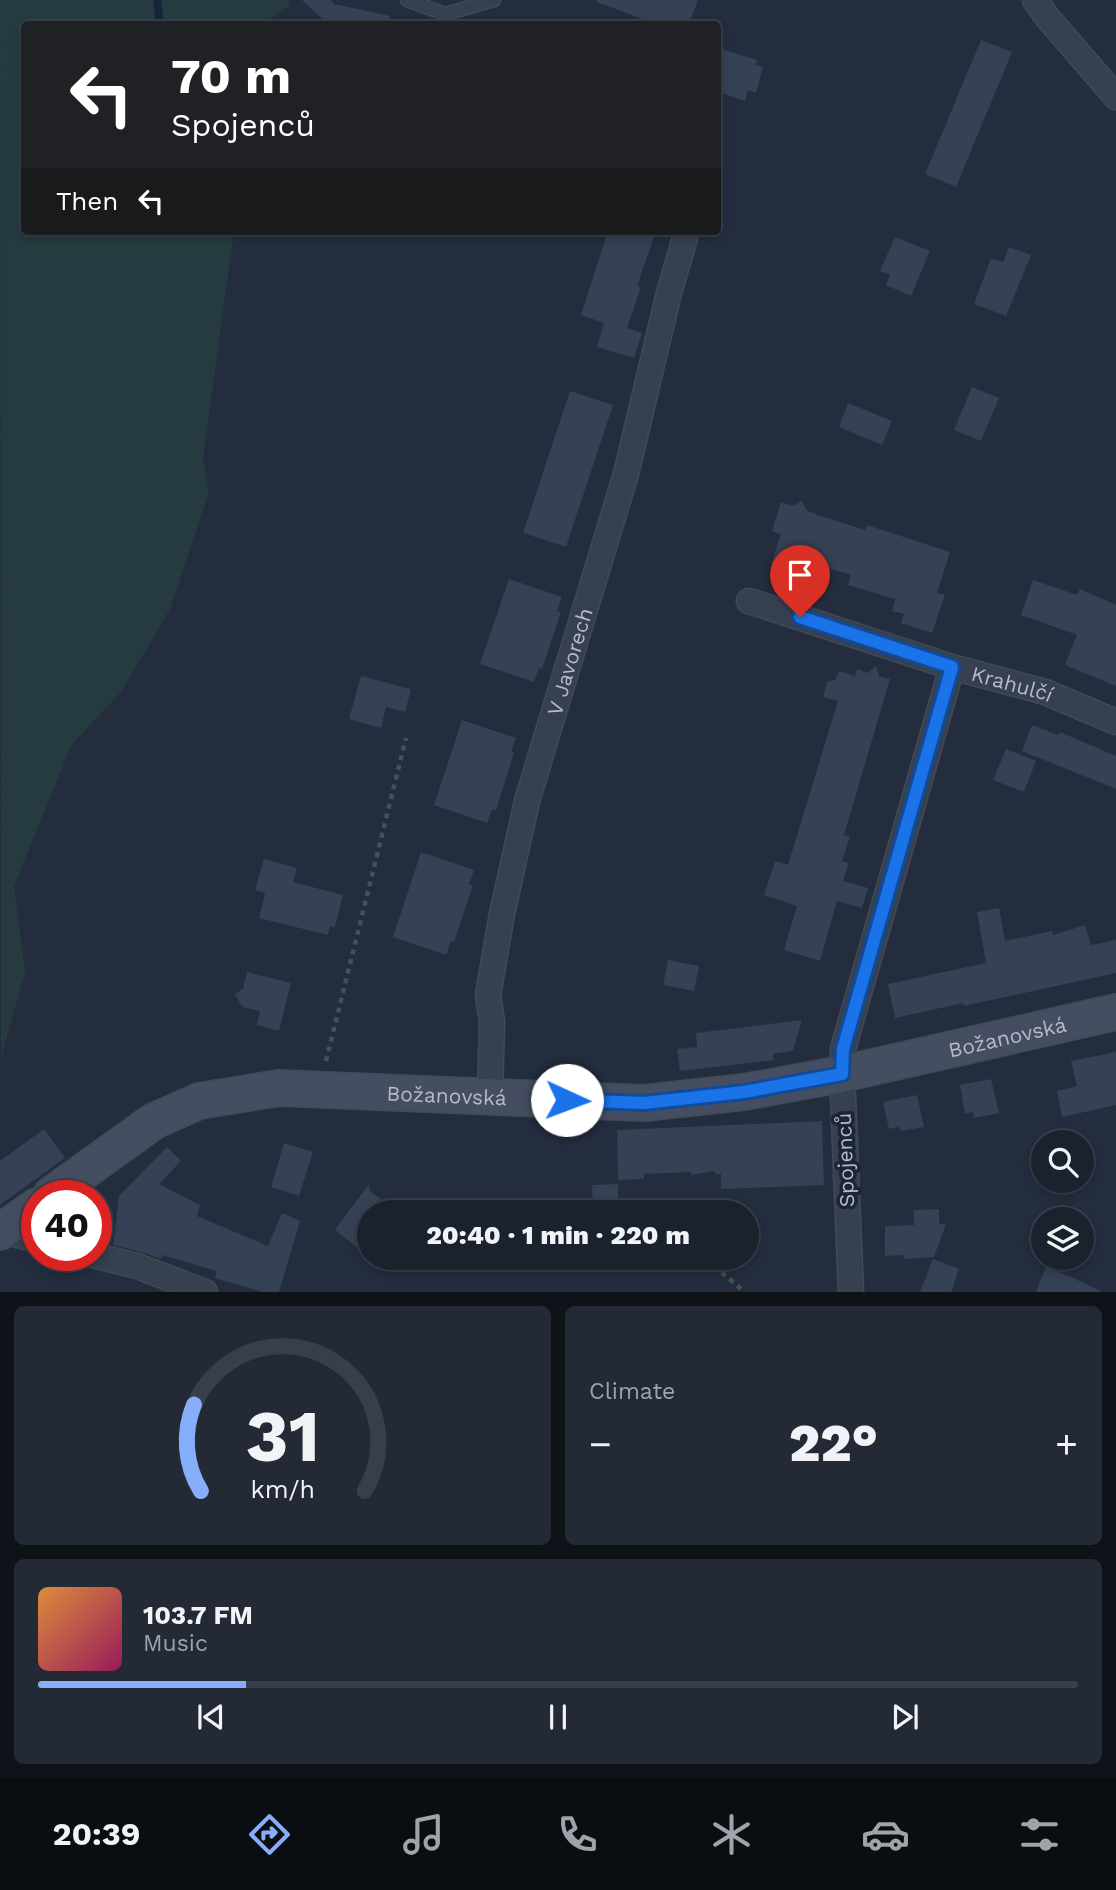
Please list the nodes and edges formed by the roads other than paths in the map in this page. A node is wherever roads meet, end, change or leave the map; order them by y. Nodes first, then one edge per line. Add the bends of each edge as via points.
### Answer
1 (407, 0) edge
2 (494, 0) edge
3 (1035, 0) edge
4 (1116, 97) edge
5 (686, 235) edge
6 (749, 601) dead end
7 (952, 667) junction
8 (1116, 722) edge
9 (1116, 1012) edge
10 (842, 1074) junction
11 (490, 1097) junction
12 (72, 1180) edge
13 (21, 1217) edge
14 (1, 1231) edge
15 (21, 1236) edge
16 (112, 1260) edge
17 (205, 1292) edge
18 (851, 1292) edge

1 - 2 lane via 445,14
3 - 4 street
5 - 11 street, V Javorech via 626,474 527,801 488,995
6 - 7 street, Krahulčí
7 - 8 street, Krahulčí via 1045,692
7 - 10 street, Spojenců via 843,1049
9 - 10 street, Božanovská
10 - 11 street, Božanovská via 744,1092 644,1103
10 - 18 street, Spojenců
11 - 12 street, Božanovská via 279,1088 199,1101 154,1121
13 - 14 street
14 - 15 street
16 - 17 street

